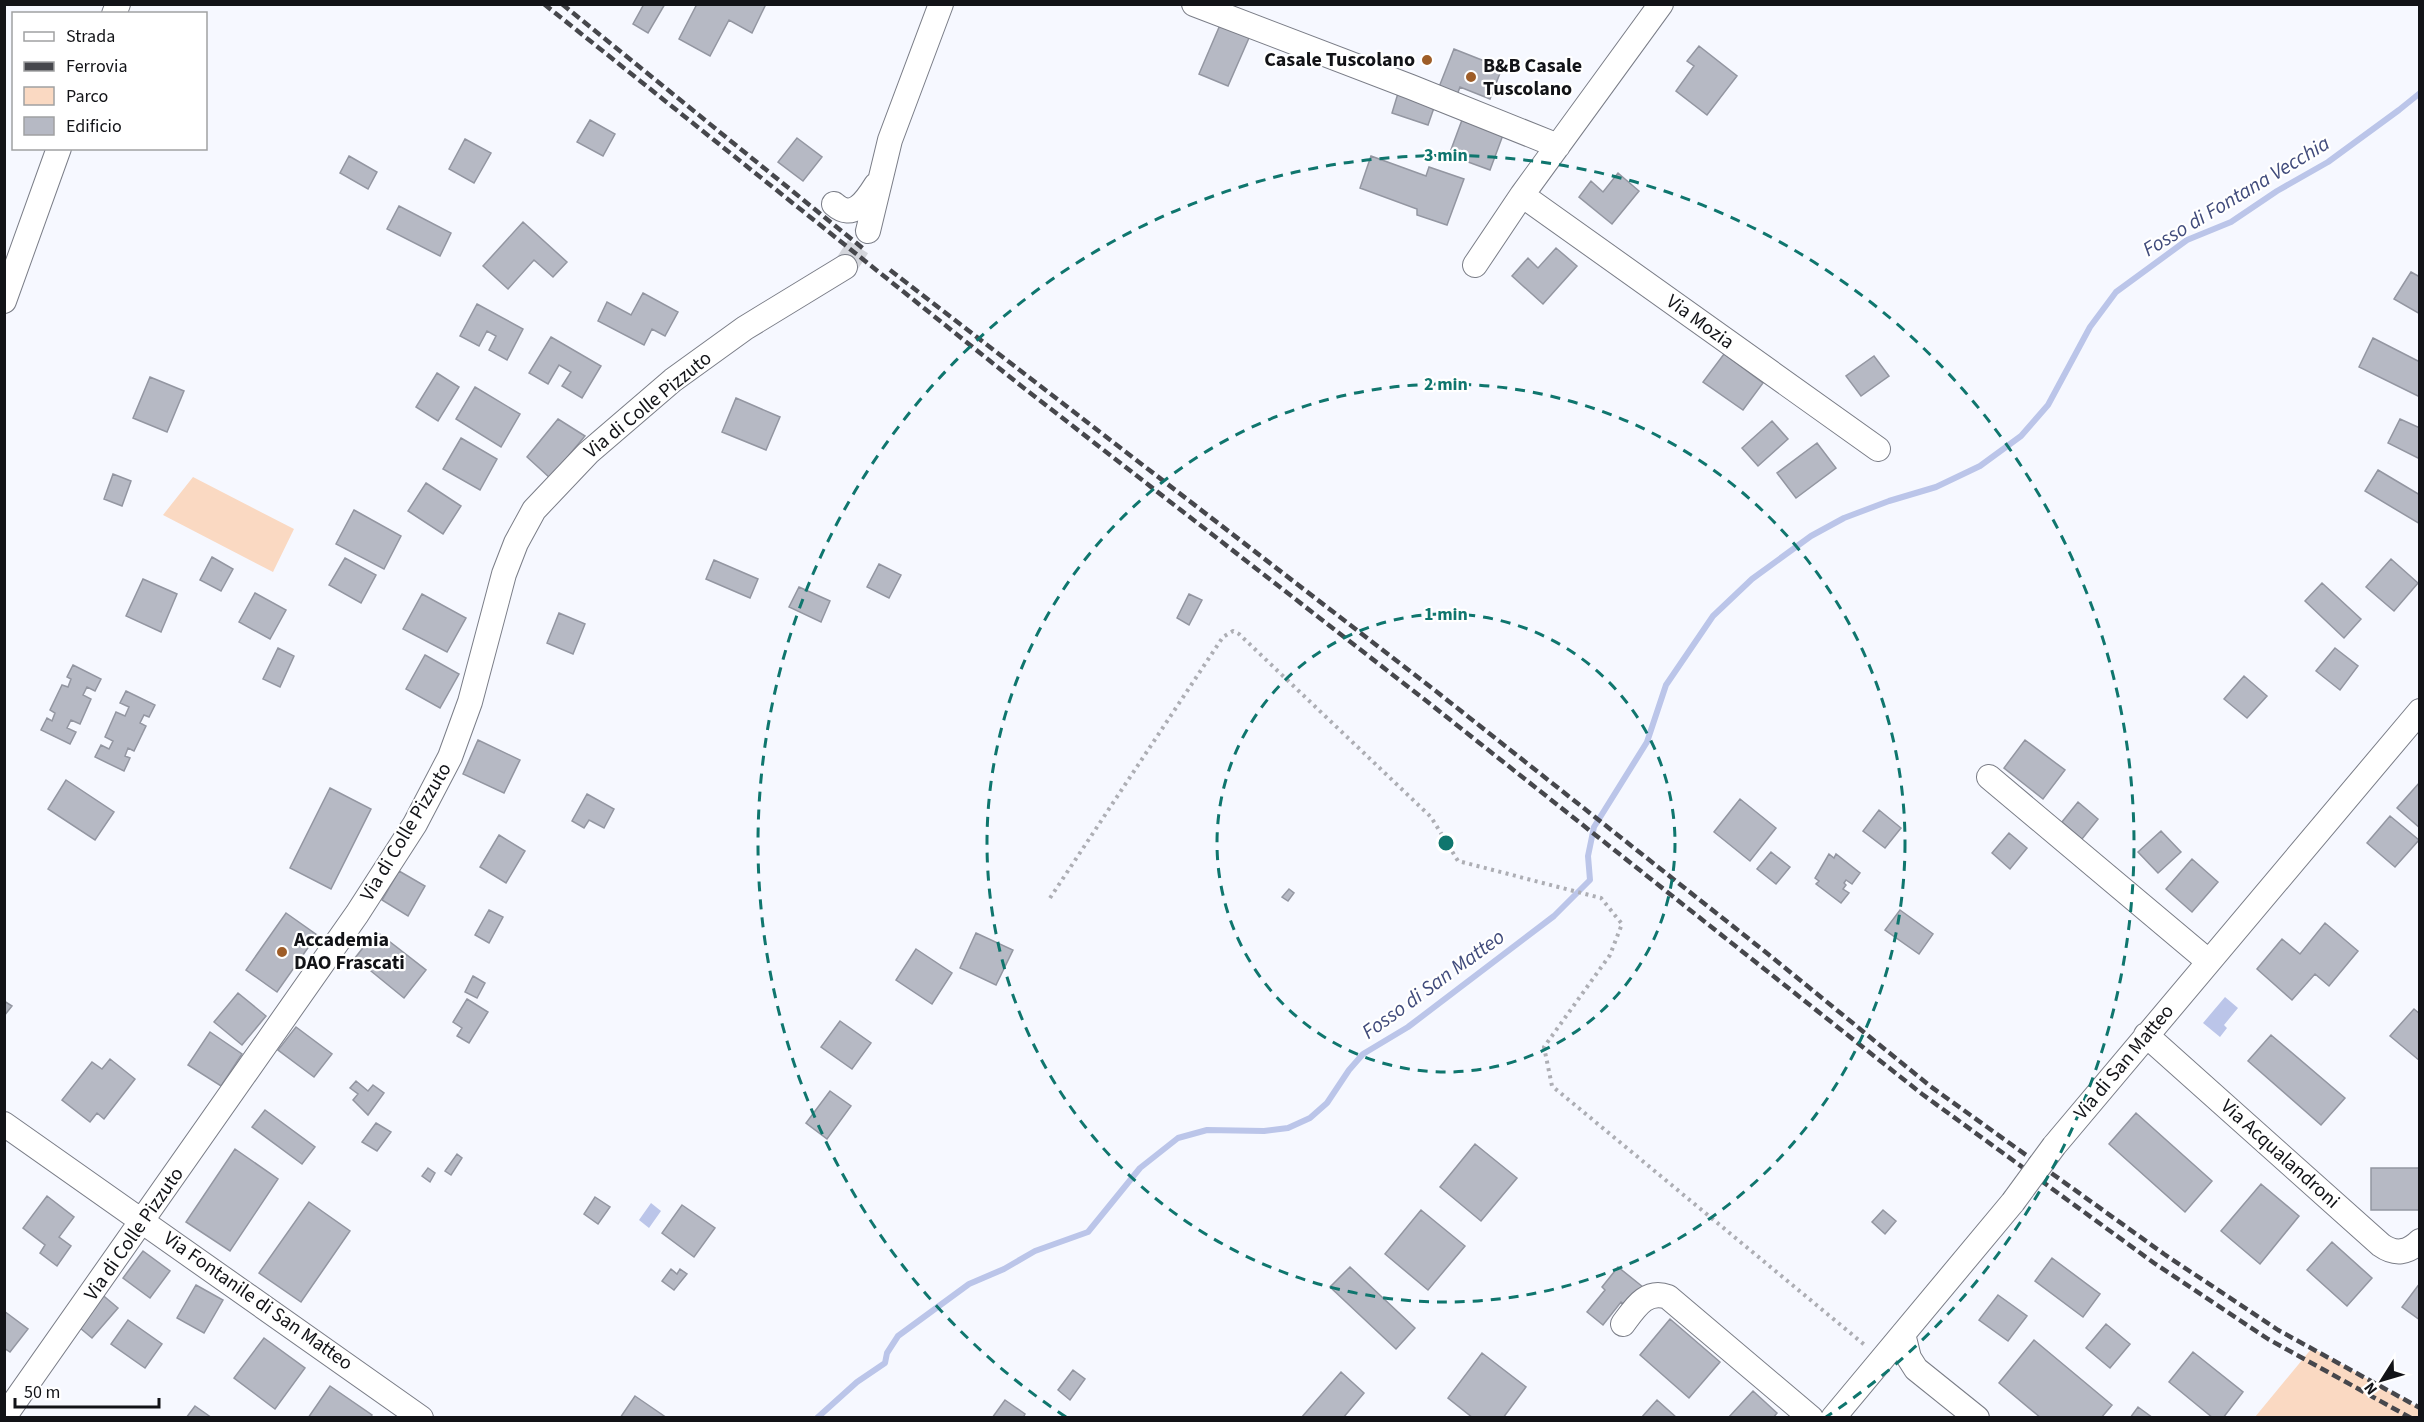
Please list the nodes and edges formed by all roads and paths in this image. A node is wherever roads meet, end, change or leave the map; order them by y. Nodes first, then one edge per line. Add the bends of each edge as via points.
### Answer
1 (941, 4) edge
2 (1194, 4) edge
3 (1661, 4) edge
4 (1558, 146) junction
5 (58, 150) edge
6 (880, 177) junction
7 (1522, 195) junction
8 (834, 204) dead end
9 (868, 231) tunnel mouth
10 (1475, 265) dead end
11 (845, 267) tunnel mouth
12 (4, 301) edge
13 (1878, 449) dead end
14 (2420, 711) edge
15 (1989, 777) dead end
16 (1050, 898) dead end
17 (2208, 962) junction
18 (2146, 1035) junction
19 (4, 1124) edge
20 (144, 1221) junction
21 (2420, 1241) edge
22 (1623, 1324) dead end
23 (1903, 1334) junction
24 (1882, 1359) junction
25 (4, 1417) edge
26 (421, 1418) edge
27 (1811, 1418) edge
28 (1833, 1418) edge
29 (1977, 1418) edge

1 - 6 street
2 - 4 street via 1419,84
3 - 4 street
4 - 7 street
5 - 12 street
6 - 8 street via 867,200 855,210 843,211
6 - 9 street
7 - 10 street
7 - 13 street, Via Mozia
11 - 20 street, Via di Colle Pizzuto via 745,328 673,380 588,453 534,510 504,574 456,743 422,812 357,914
14 - 17 street, Via di San Matteo
15 - 17 street
16 - 24 path via 1223,637 1233,632 1239,634 1431,817 1458,861 1601,898 1622,924 1610,955 1544,1047 1552,1086
17 - 18 street, Via di San Matteo
18 - 21 street, Via Acqualandroni via 2381,1245 2402,1252
18 - 23 street, Via di San Matteo, bridge
19 - 20 street, Via Fontanile di San Matteo
20 - 25 street, Via di Colle Pizzuto
20 - 26 street, Via Fontanile di San Matteo
22 - 27 street via 1650,1295 1668,1297
23 - 24 street, Via di San Matteo
23 - 29 street via 1916,1369
24 - 28 street, Via di San Matteo

